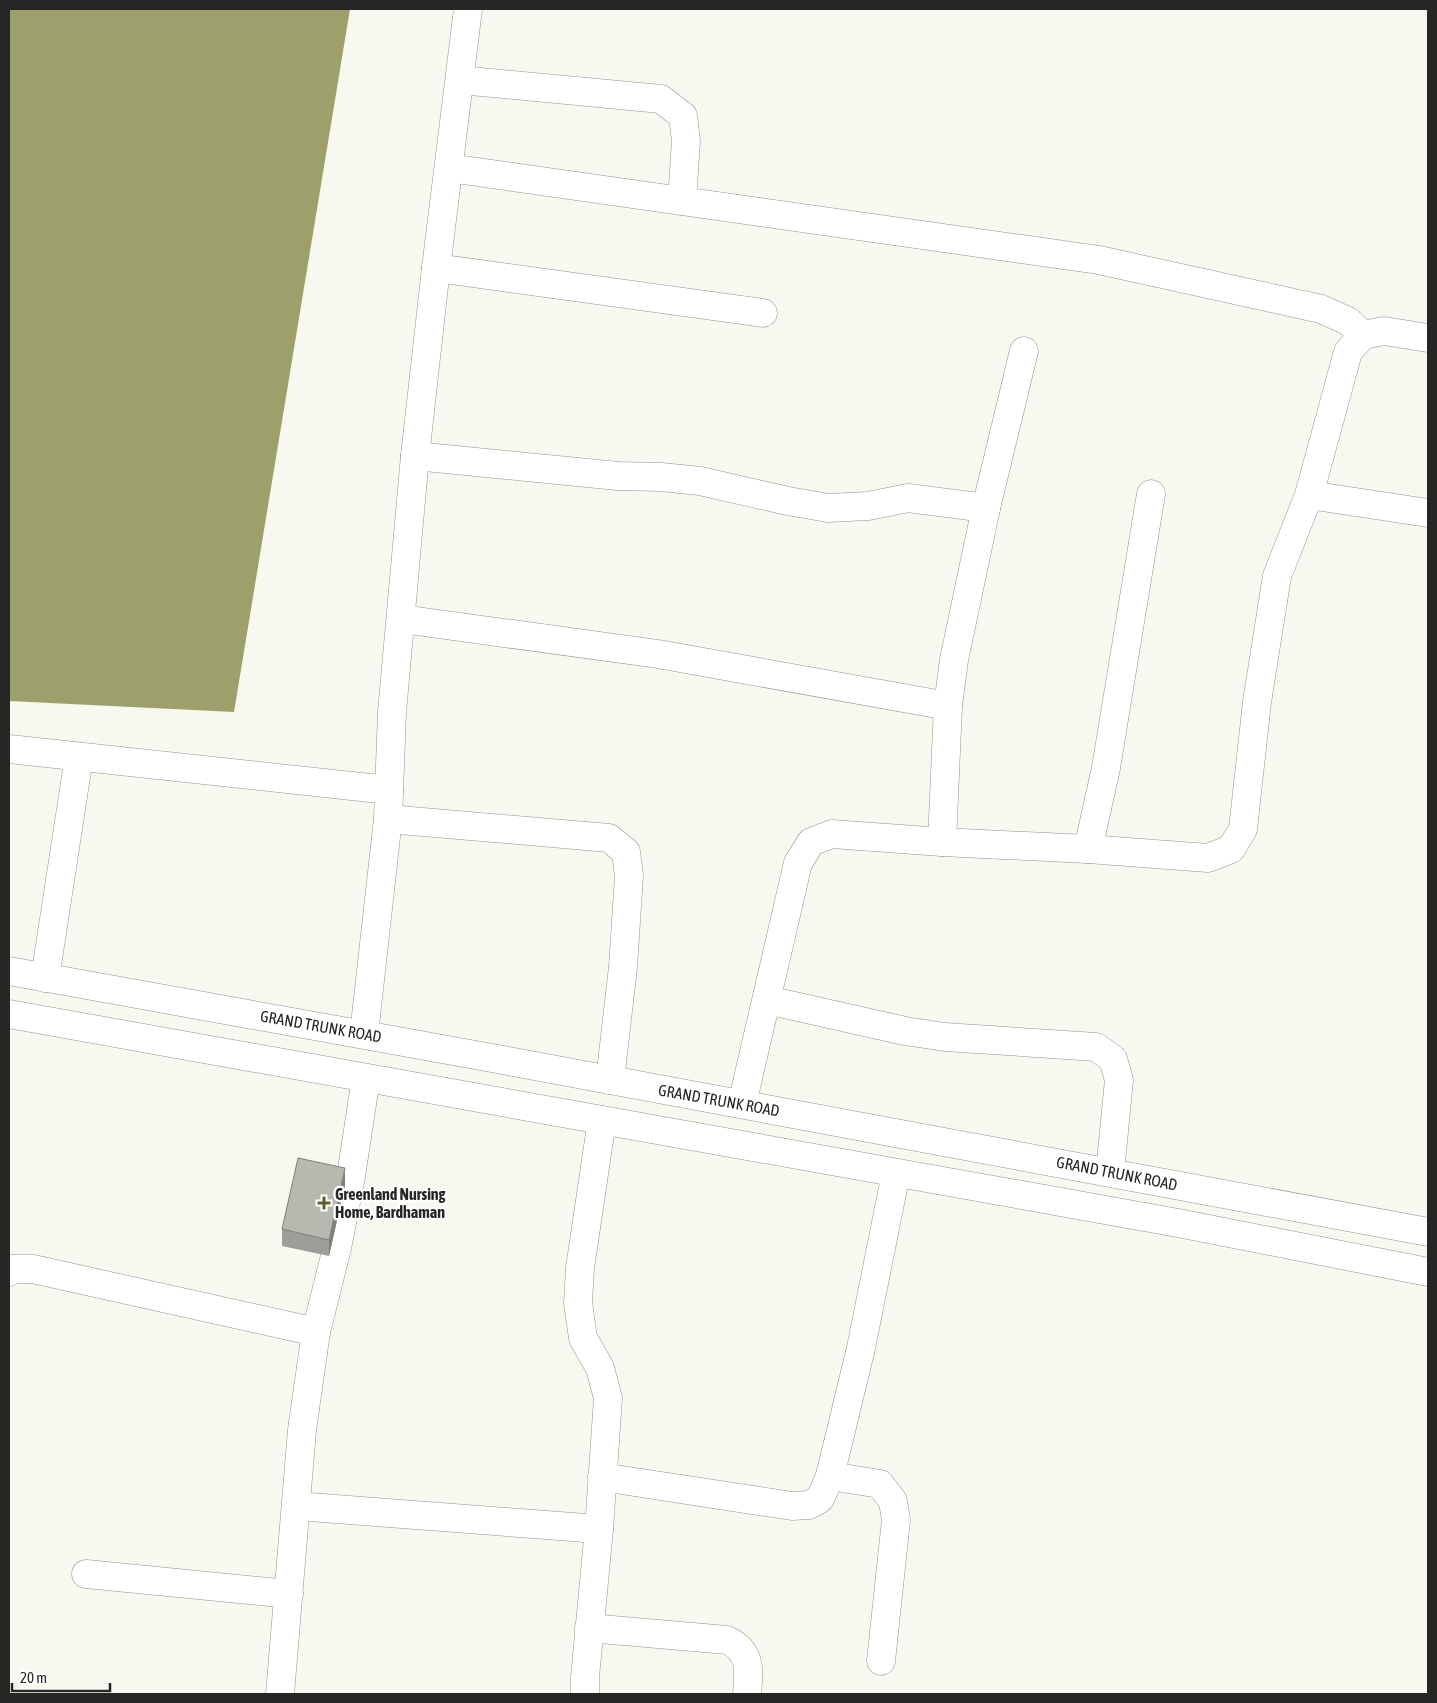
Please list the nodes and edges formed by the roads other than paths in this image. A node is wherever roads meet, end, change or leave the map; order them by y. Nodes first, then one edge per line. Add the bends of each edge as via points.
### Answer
1 (468, 9) edge
2 (460, 80) junction
3 (449, 168) junction
4 (682, 201) junction
5 (436, 268) junction
6 (763, 313) dead end
7 (1363, 335) junction
8 (1428, 338) edge
9 (1024, 351) dead end
10 (415, 456) junction
11 (1151, 494) dead end
12 (1308, 495) junction
13 (986, 508) junction
14 (1428, 513) edge
15 (402, 619) junction
16 (948, 706) junction
17 (9, 749) edge
18 (79, 757) junction
19 (390, 790) junction
20 (388, 819) junction
21 (942, 842) junction
22 (1088, 849) junction
23 (9, 971) edge
24 (45, 978) junction
25 (767, 1000) junction
26 (9, 1014) edge
27 (364, 1034) junction
28 (503, 1060) junction
29 (366, 1078) junction
30 (610, 1080) junction
31 (494, 1101) junction
32 (742, 1104) junction
33 (602, 1120) junction
34 (1110, 1172) junction
35 (896, 1173) junction
36 (1428, 1232) edge
37 (9, 1272) edge
38 (1428, 1272) edge
39 (316, 1332) junction
40 (830, 1476) junction
41 (602, 1477) junction
42 (296, 1506) junction
43 (599, 1529) junction
44 (86, 1574) dead end
45 (289, 1594) junction
46 (589, 1628) junction
47 (881, 1661) dead end
48 (280, 1694) edge
49 (585, 1694) edge
50 (748, 1694) edge

1 - 2 street
2 - 3 street
2 - 4 street via 661,99 683,116 686,141
3 - 4 street
3 - 5 street
4 - 7 street via 1099,260 1321,309 1348,321
5 - 6 street
5 - 10 street
7 - 8 street via 1384,331
7 - 12 street via 1348,352
9 - 13 street
10 - 13 street via 700,481 828,508 868,506 908,498
10 - 15 street
11 - 22 street via 1106,768
12 - 14 street
12 - 22 street via 1277,576 1257,702 1243,829 1232,849 1208,858
13 - 16 street via 954,660
15 - 16 street via 658,654
15 - 19 street via 392,712
16 - 21 street
17 - 18 street
18 - 19 street
18 - 24 street
19 - 20 street
20 - 27 street
20 - 30 street via 609,838 626,852 629,876
21 - 22 street
21 - 25 street via 832,834 811,842 798,862
23 - 24 street, GRAND TRUNK ROAD
24 - 27 street, GRAND TRUNK ROAD
25 - 32 street
25 - 34 street via 945,1037 1096,1047 1113,1059 1120,1080
26 - 29 street
27 - 28 street, GRAND TRUNK ROAD
28 - 30 street, GRAND TRUNK ROAD
28 - 31 street
29 - 31 street
29 - 39 street via 339,1238
30 - 32 street, GRAND TRUNK ROAD
31 - 33 street
32 - 34 street, GRAND TRUNK ROAD
33 - 35 street
33 - 41 street via 580,1268 578,1303 583,1338 600,1368 608,1398
34 - 36 street, GRAND TRUNK ROAD
35 - 38 street
35 - 40 street via 861,1348
37 - 39 street via 11,1269 33,1269
39 - 42 street via 302,1430
40 - 41 street via 820,1499 809,1505 792,1506
40 - 47 street via 880,1484 893,1501 896,1520
41 - 43 street
42 - 43 street
42 - 45 street
43 - 46 street
44 - 45 street
45 - 48 street
46 - 49 street
46 - 50 street via 727,1640 736,1644 747,1660

